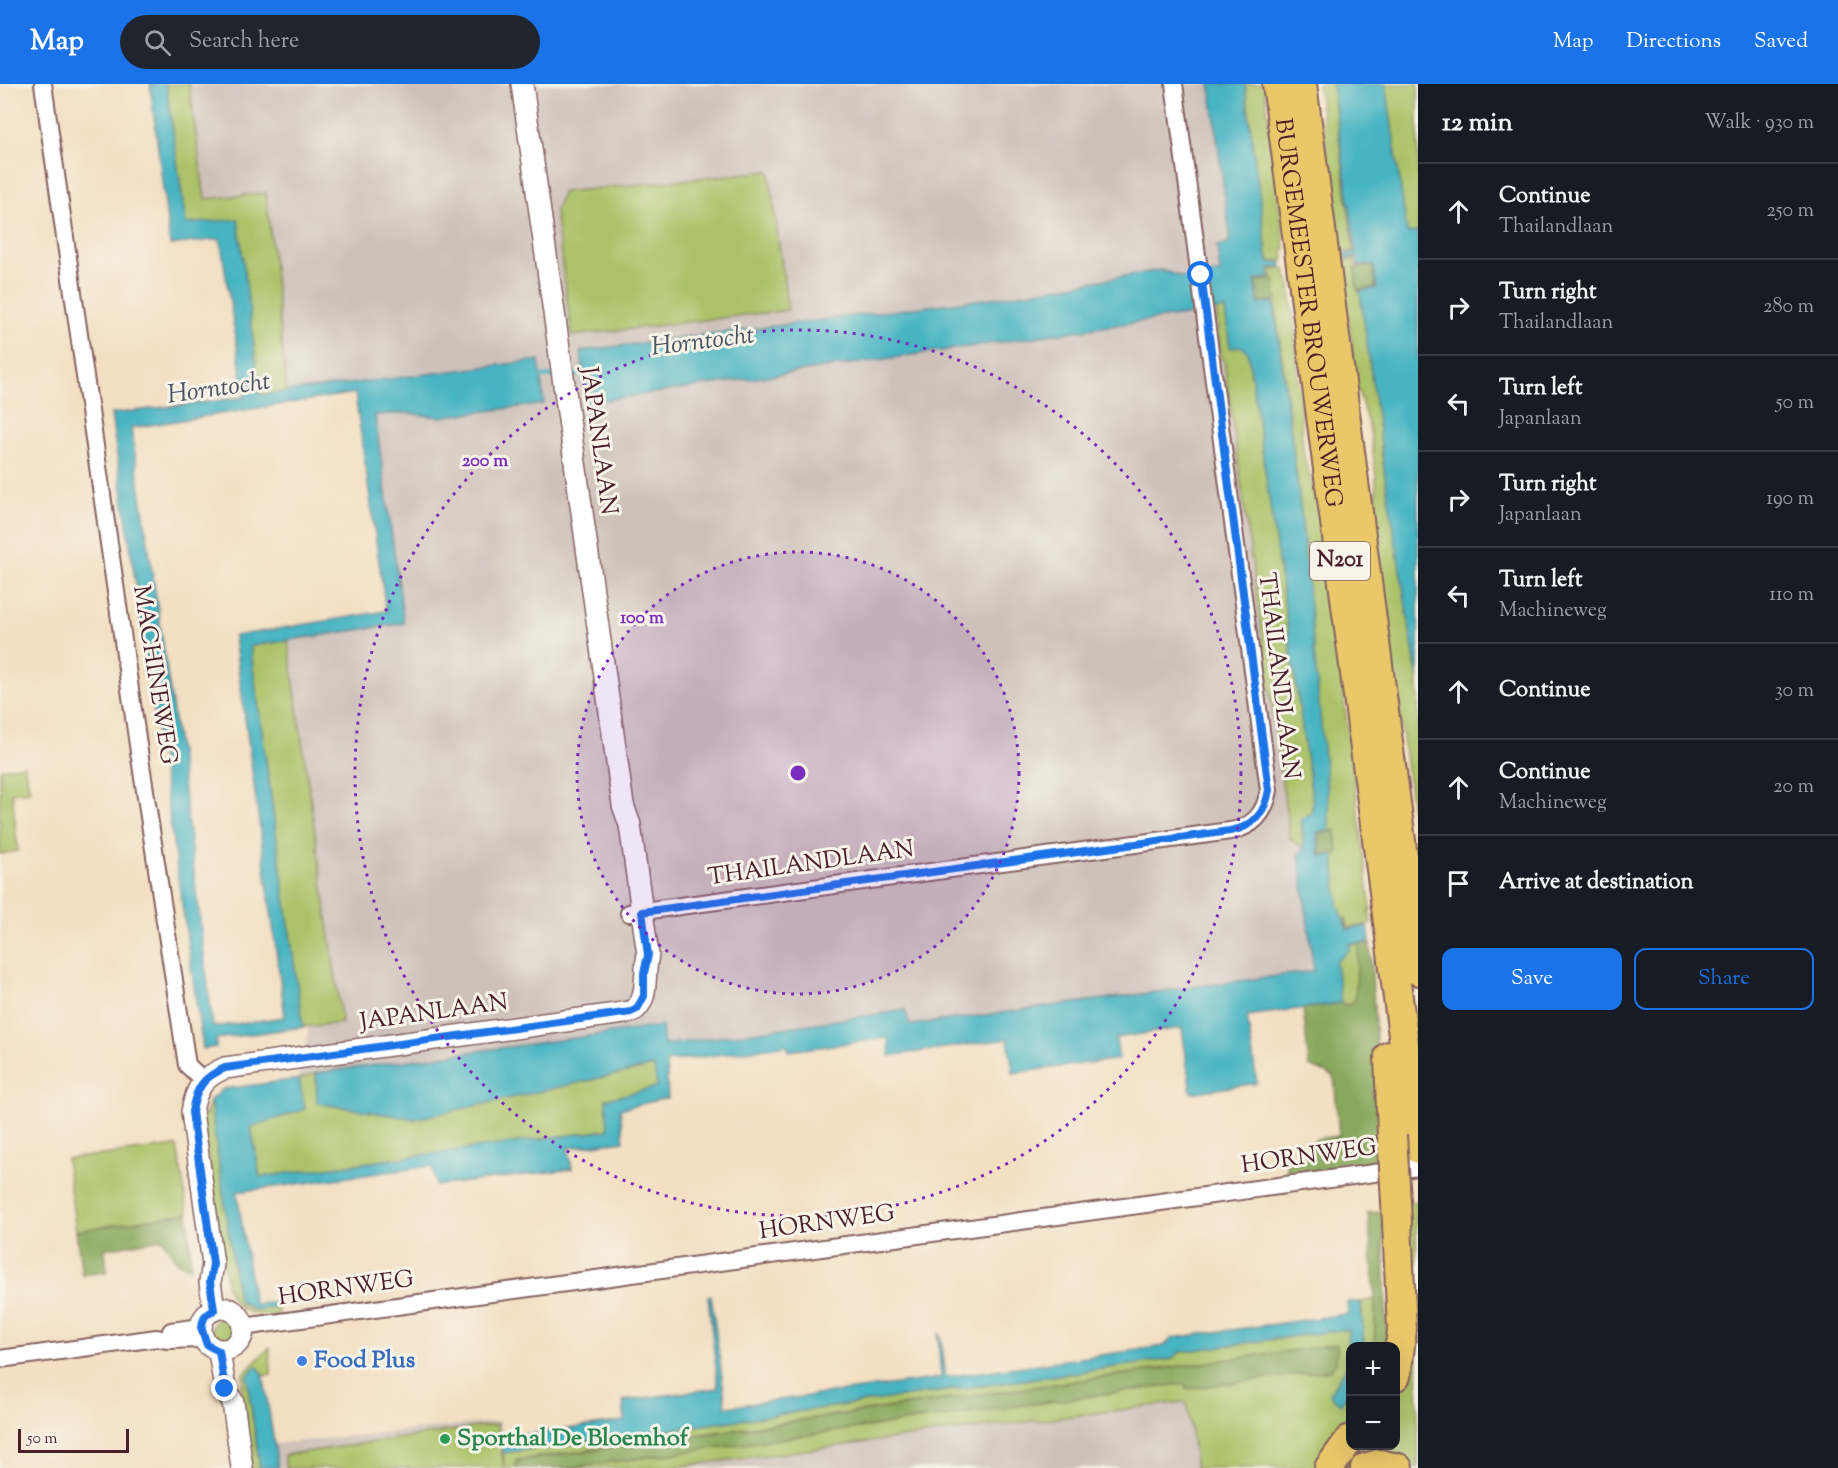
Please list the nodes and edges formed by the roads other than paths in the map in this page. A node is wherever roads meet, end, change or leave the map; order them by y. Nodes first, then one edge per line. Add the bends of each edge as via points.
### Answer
1 (43, 84) edge
2 (522, 84) edge
3 (1174, 84) edge
4 (1277, 84) edge
5 (1302, 84) edge
6 (635, 912) junction
7 (1415, 935) edge
8 (1406, 969) edge
9 (203, 1080) junction
10 (1409, 1139) edge
11 (1418, 1167) edge
12 (220, 1309) junction
13 (243, 1327) junction
14 (214, 1341) junction
15 (1400, 1343) edge
16 (0, 1359) edge
17 (1346, 1445) edge
18 (242, 1468) edge
19 (1329, 1468) edge
20 (1365, 1468) edge
21 (1398, 1468) edge

1 - 9 street, MACHINEWEG via 188,1065
2 - 6 street, JAPANLAAN via 623,805 630,825
3 - 6 street, THAILANDLAAN via 1269,790 1258,819 1243,829 1230,831
4 - 8 highway, BURGEMEESTER BROUWERWEG / N201
5 - 7 highway, BURGEMEESTER BROUWERWEG / N201
6 - 9 street, JAPANLAAN via 648,955 644,996 631,1012 225,1068
7 - 8 highway, BURGEMEESTER BROUWERWEG / N201
8 - 10 highway, N201 via 1387,1023
9 - 12 street via 197,1088 192,1112 213,1264 210,1282
10 - 15 highway, N201, bridge via 1396,1202
11 - 13 street, HORNWEG
12 - 13 street via 238,1315
12 - 14 street via 205,1316
13 - 14 street via 239,1343
14 - 16 street via 165,1333 157,1338
14 - 18 street via 225,1389 233,1402
17 - 19 highway
20 - 21 highway via 1379,1464

